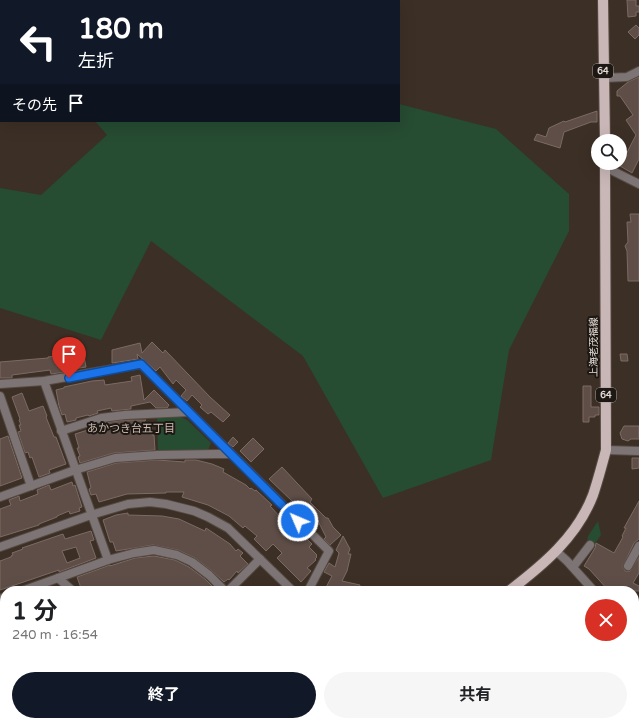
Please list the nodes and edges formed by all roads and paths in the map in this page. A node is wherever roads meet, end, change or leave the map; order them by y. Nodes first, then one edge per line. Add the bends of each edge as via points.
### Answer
1 (603, 0) edge
2 (639, 71) edge
3 (603, 78) junction
4 (605, 134) edge
5 (605, 170) edge
6 (614, 170) edge
7 (639, 183) edge
8 (44, 381) junction
9 (0, 384) edge
10 (0, 396) edge
11 (189, 412) junction
12 (61, 431) junction
13 (606, 450) junction
14 (639, 452) edge
15 (231, 454) junction
16 (75, 470) junction
17 (32, 486) junction
18 (0, 497) edge
19 (91, 515) junction
20 (590, 545) dead end
21 (639, 546) edge
22 (0, 547) edge
23 (556, 551) junction
24 (260, 559) junction
25 (108, 560) junction
26 (628, 566) dead end
27 (573, 567) junction
28 (58, 578) junction
29 (36, 586) edge
30 (68, 586) edge
31 (220, 586) edge
32 (233, 586) edge
33 (288, 586) edge
34 (311, 586) edge
35 (515, 586) edge
36 (590, 586) edge

1 - 3 main road, 64
2 - 3 street via 626,77
3 - 4 main road, 64
5 - 13 main road, 上海老茂福線 / 64
6 - 7 street
8 - 9 street
8 - 11 street via 141,364
8 - 12 street
10 - 17 street
11 - 12 street via 107,417
11 - 15 street
12 - 16 street
13 - 14 street
13 - 23 main road, 上海老茂福線 / 64 via 588,506 576,528
15 - 16 street via 123,456
15 - 34 street via 329,551
16 - 17 street
16 - 19 street
17 - 18 street
19 - 22 street
19 - 24 street via 137,503 160,503 181,507 228,528
19 - 25 street
20 - 27 street
21 - 26 street
23 - 27 street
23 - 35 main road, 上海老茂福線 / 64
24 - 32 street
24 - 33 street
25 - 28 street
25 - 31 street via 146,551 163,551 192,562
27 - 36 street
28 - 29 street
28 - 30 street

